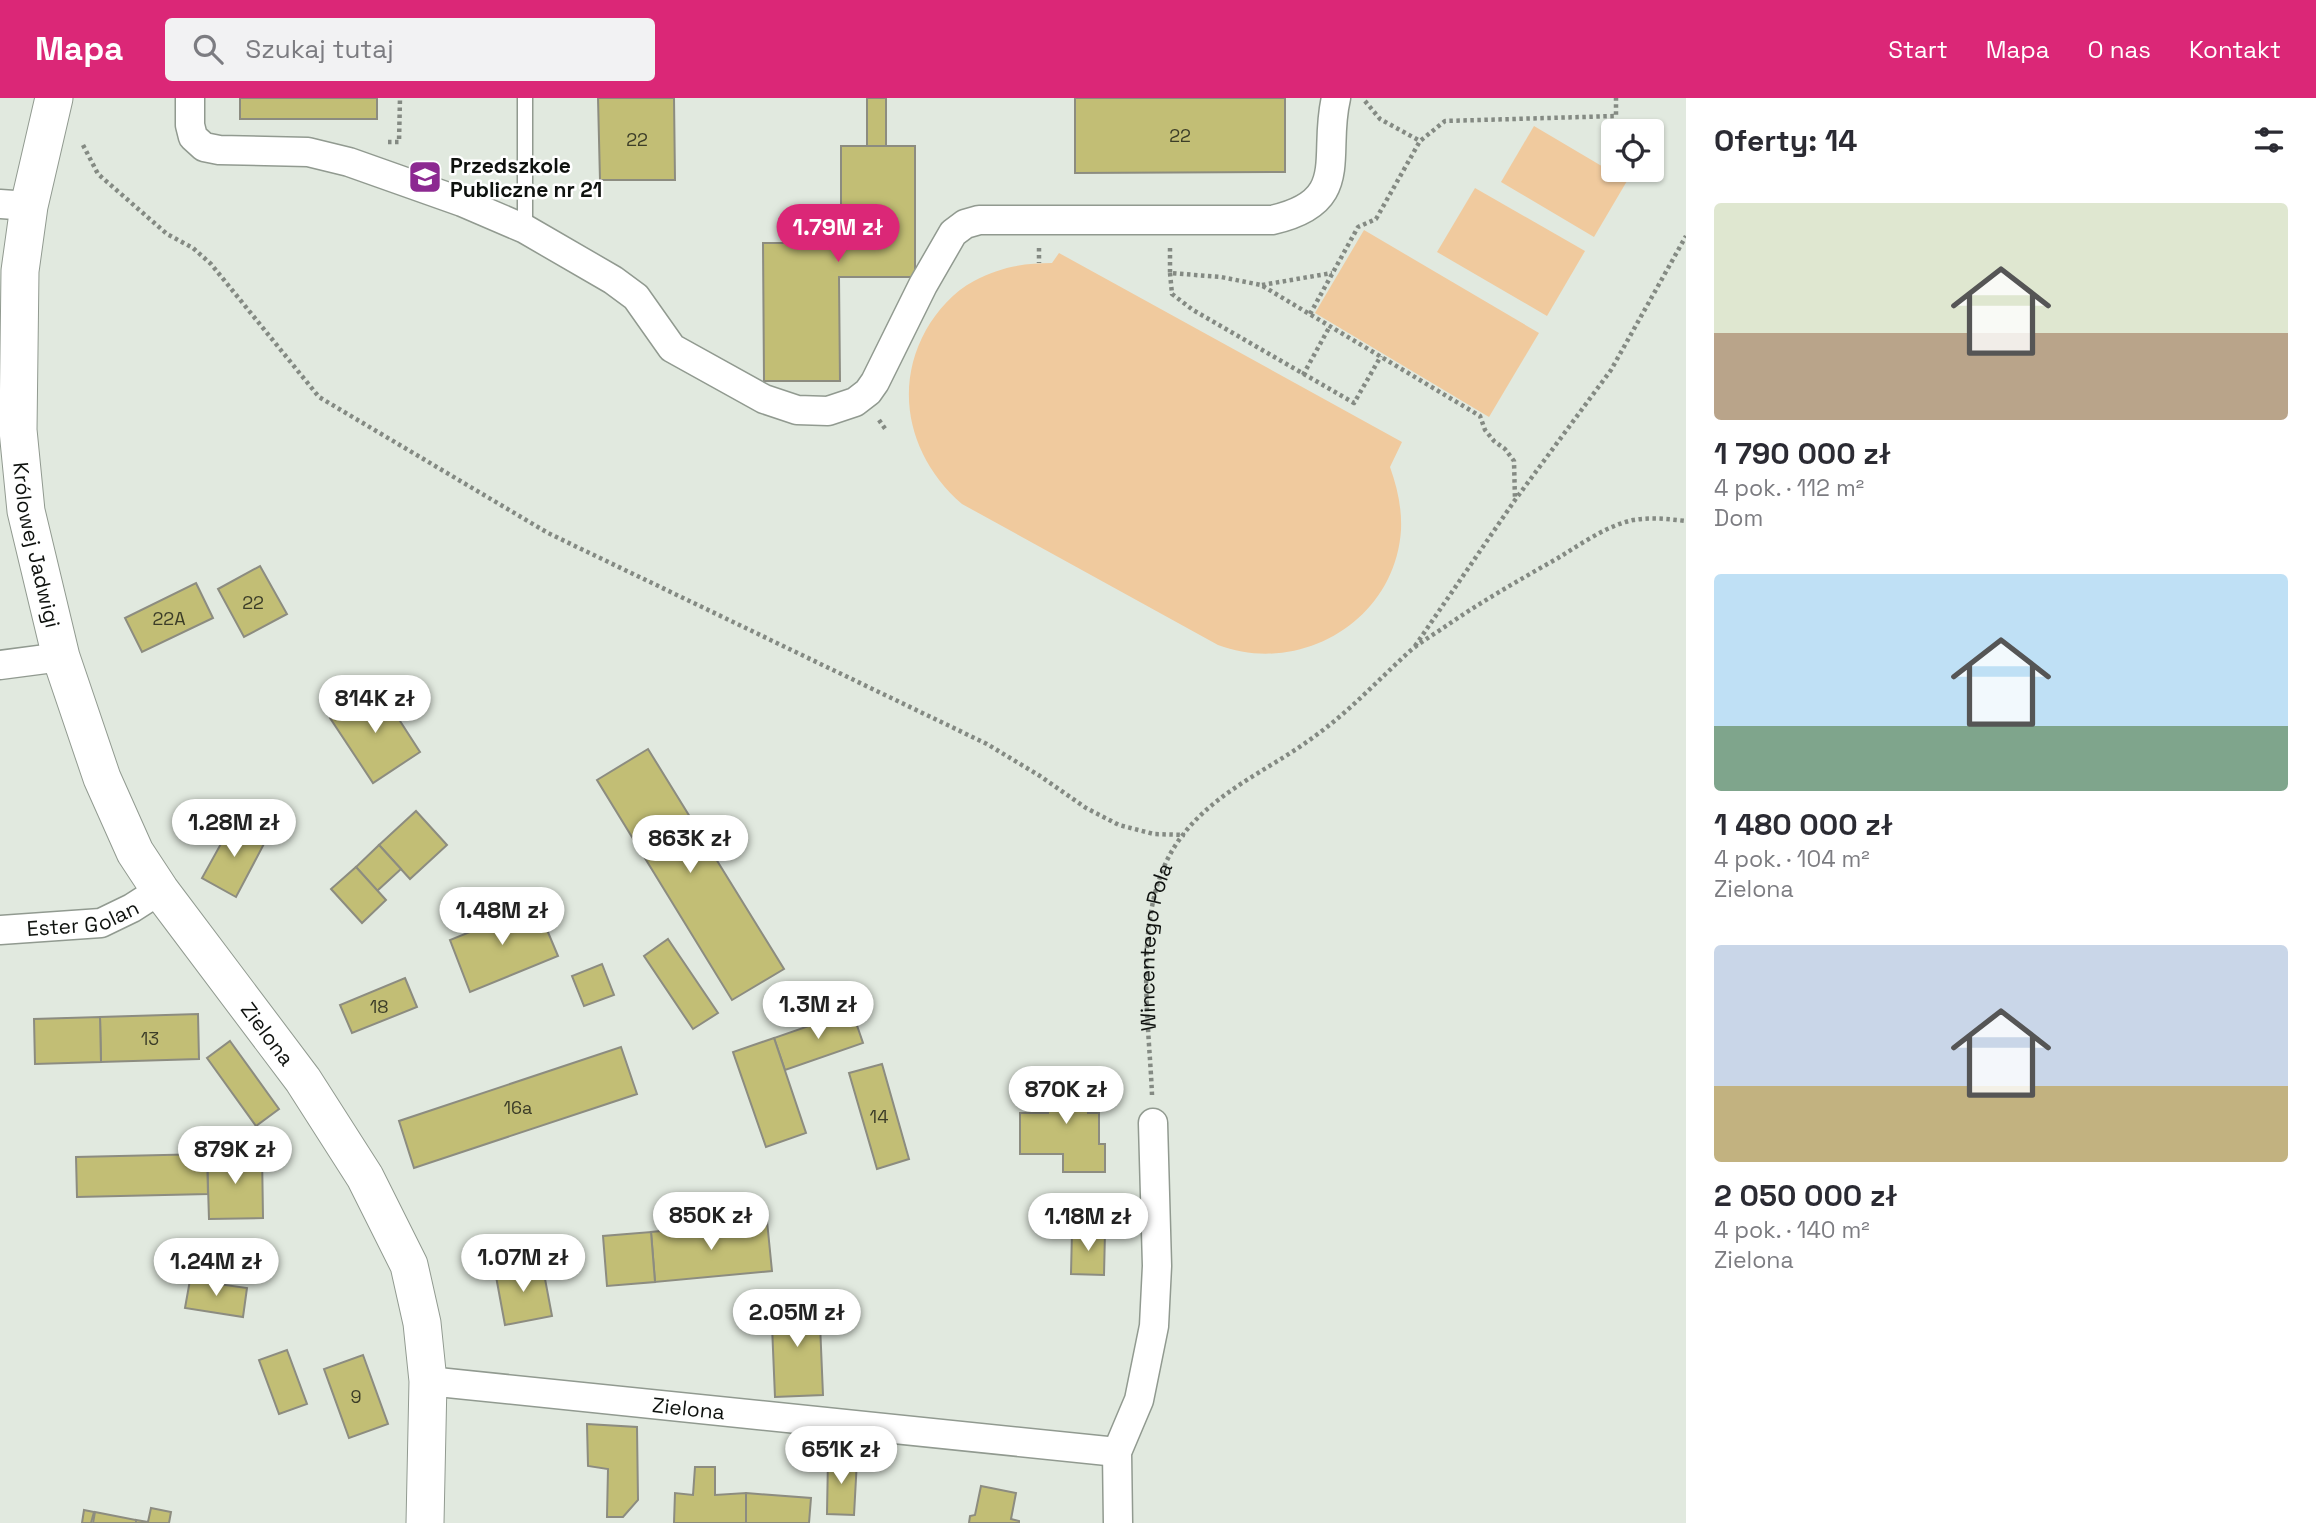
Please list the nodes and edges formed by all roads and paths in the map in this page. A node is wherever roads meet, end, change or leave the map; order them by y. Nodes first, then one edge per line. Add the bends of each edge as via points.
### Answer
1 (54, 98) edge
2 (190, 98) edge
3 (525, 98) edge
4 (1336, 98) edge
5 (1362, 98) edge
6 (1616, 98) edge
7 (1420, 141) junction
8 (83, 145) dead end
9 (15, 205) edge
10 (525, 229) junction
11 (1686, 236) edge
12 (1170, 246) dead end
13 (1170, 273) junction
14 (1333, 273) junction
15 (1261, 285) junction
16 (1310, 314) junction
17 (1330, 326) junction
18 (1381, 356) junction
19 (1303, 375) junction
20 (9, 432) edge
21 (1515, 500) junction
22 (1686, 521) edge
23 (1412, 649) junction
24 (61, 657) junction
25 (0, 664) edge
26 (1185, 835) junction
27 (160, 890) junction
28 (0, 930) edge
29 (1153, 1123) joint
30 (428, 1381) junction
31 (1117, 1452) junction
32 (425, 1523) edge
33 (1118, 1523) edge

1 - 9 street, Królowej Jadwigi
2 - 10 street via 192,138 204,147 318,154 462,202
3 - 10 lane
4 - 10 street via 1326,186 1315,201 1294,215 1272,220 979,220 965,225 953,233 935,264 875,382 855,402 828,411 797,410 764,399 672,348 636,298
5 - 7 path via 1380,119
6 - 7 path via 1616,116 1445,121
7 - 14 path via 1376,219 1358,227
8 - 26 path via 98,174 167,234 211,264 319,397 548,533 987,744 1119,825 1154,834
9 - 20 street, Królowej Jadwigi via 20,271
11 - 21 path via 1611,370
12 - 13 path
13 - 15 path
13 - 19 path via 1172,294
14 - 15 path
14 - 16 path
15 - 16 path
16 - 17 path
17 - 18 path
17 - 19 path
18 - 19 path via 1354,403
18 - 21 path via 1480,416 1485,430 1514,461
20 - 24 street, Królowej Jadwigi
21 - 23 path
22 - 23 path via 1655,518 1605,530 1490,596
23 - 26 path, Wincentego Pola via 1314,737 1230,789
24 - 25 street
24 - 27 street, Królowej Jadwigi via 102,778 135,852
26 - 29 path, Wincentego Pola via 1157,883 1148,923
27 - 28 street, Ester Golan via 102,923
27 - 30 street, Zielona via 303,1080 365,1177 409,1265 422,1322
29 - 31 street via 1154,1326 1139,1400
30 - 31 street, Zielona
30 - 32 street, Zielona
31 - 33 street

